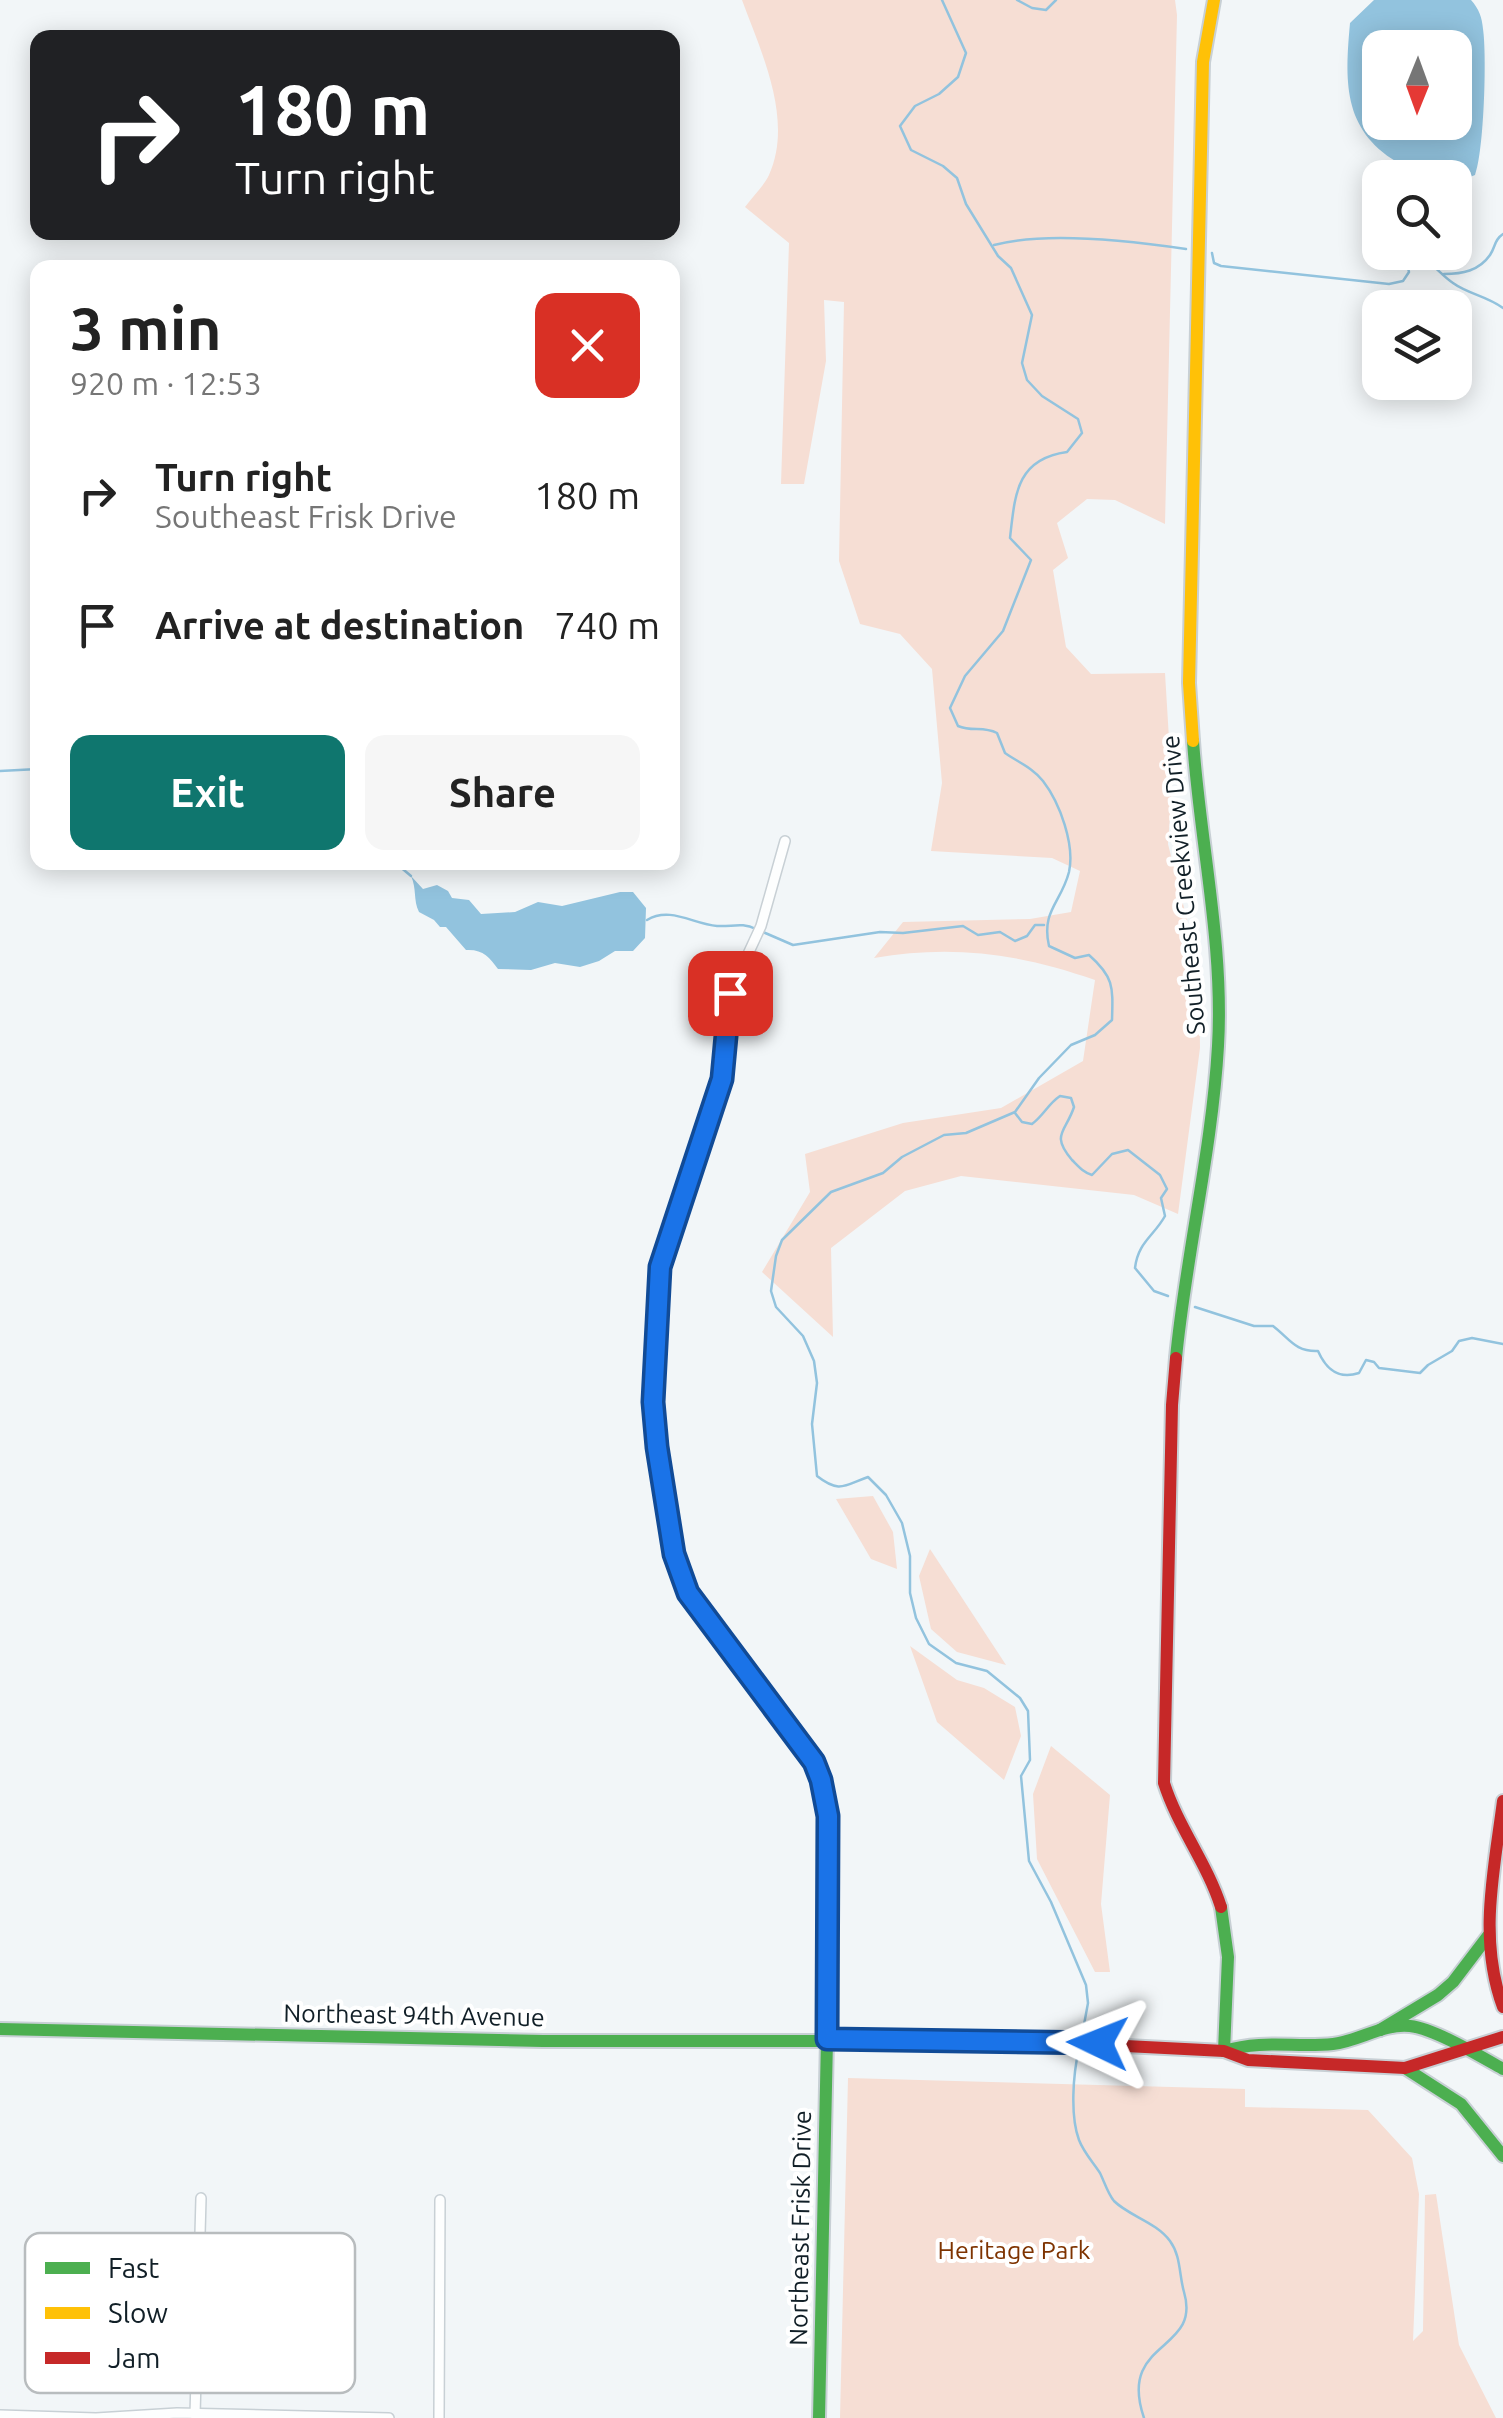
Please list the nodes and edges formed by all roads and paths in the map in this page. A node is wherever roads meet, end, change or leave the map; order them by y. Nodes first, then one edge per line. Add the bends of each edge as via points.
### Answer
1 (1214, 0) edge
2 (785, 841) dead end
3 (1503, 1801) edge
4 (1488, 1936) junction
5 (1503, 2007) edge
6 (0, 2029) edge
7 (1380, 2030) junction
8 (1503, 2037) edge
9 (827, 2039) junction
10 (1466, 2048) junction
11 (1224, 2051) junction
12 (1404, 2068) junction
13 (1503, 2069) edge
14 (1503, 2156) edge
15 (201, 2198) dead end
16 (440, 2200) dead end
17 (200, 2233) edge
18 (0, 2415) edge
19 (195, 2416) edge
20 (389, 2418) edge
21 (439, 2418) edge
22 (819, 2418) edge

1 - 11 main road, Southeast Creekview Drive via 1203,62 1190,683 1218,975 1218,1044 1172,1405 1164,1782 1224,1917
2 - 9 street via 760,926 730,993 722,1079 660,1267 653,1402 663,1491 688,1593 787,1723 821,1780 828,1816
3 - 4 main road
4 - 5 main road
4 - 7 main road via 1438,1996
6 - 9 main road, Northeast 94th Avenue via 543,2041
7 - 10 main road via 1410,2026
7 - 11 main road via 1334,2044 1252,2043
8 - 10 main road
9 - 11 main road, Northeast 94th Avenue
9 - 22 main road, Northeast Frisk Drive
10 - 12 main road
10 - 13 main road
11 - 12 main road via 1248,2060
12 - 14 main road via 1452,2093
15 - 17 street
16 - 21 street
18 - 19 street
19 - 20 street

